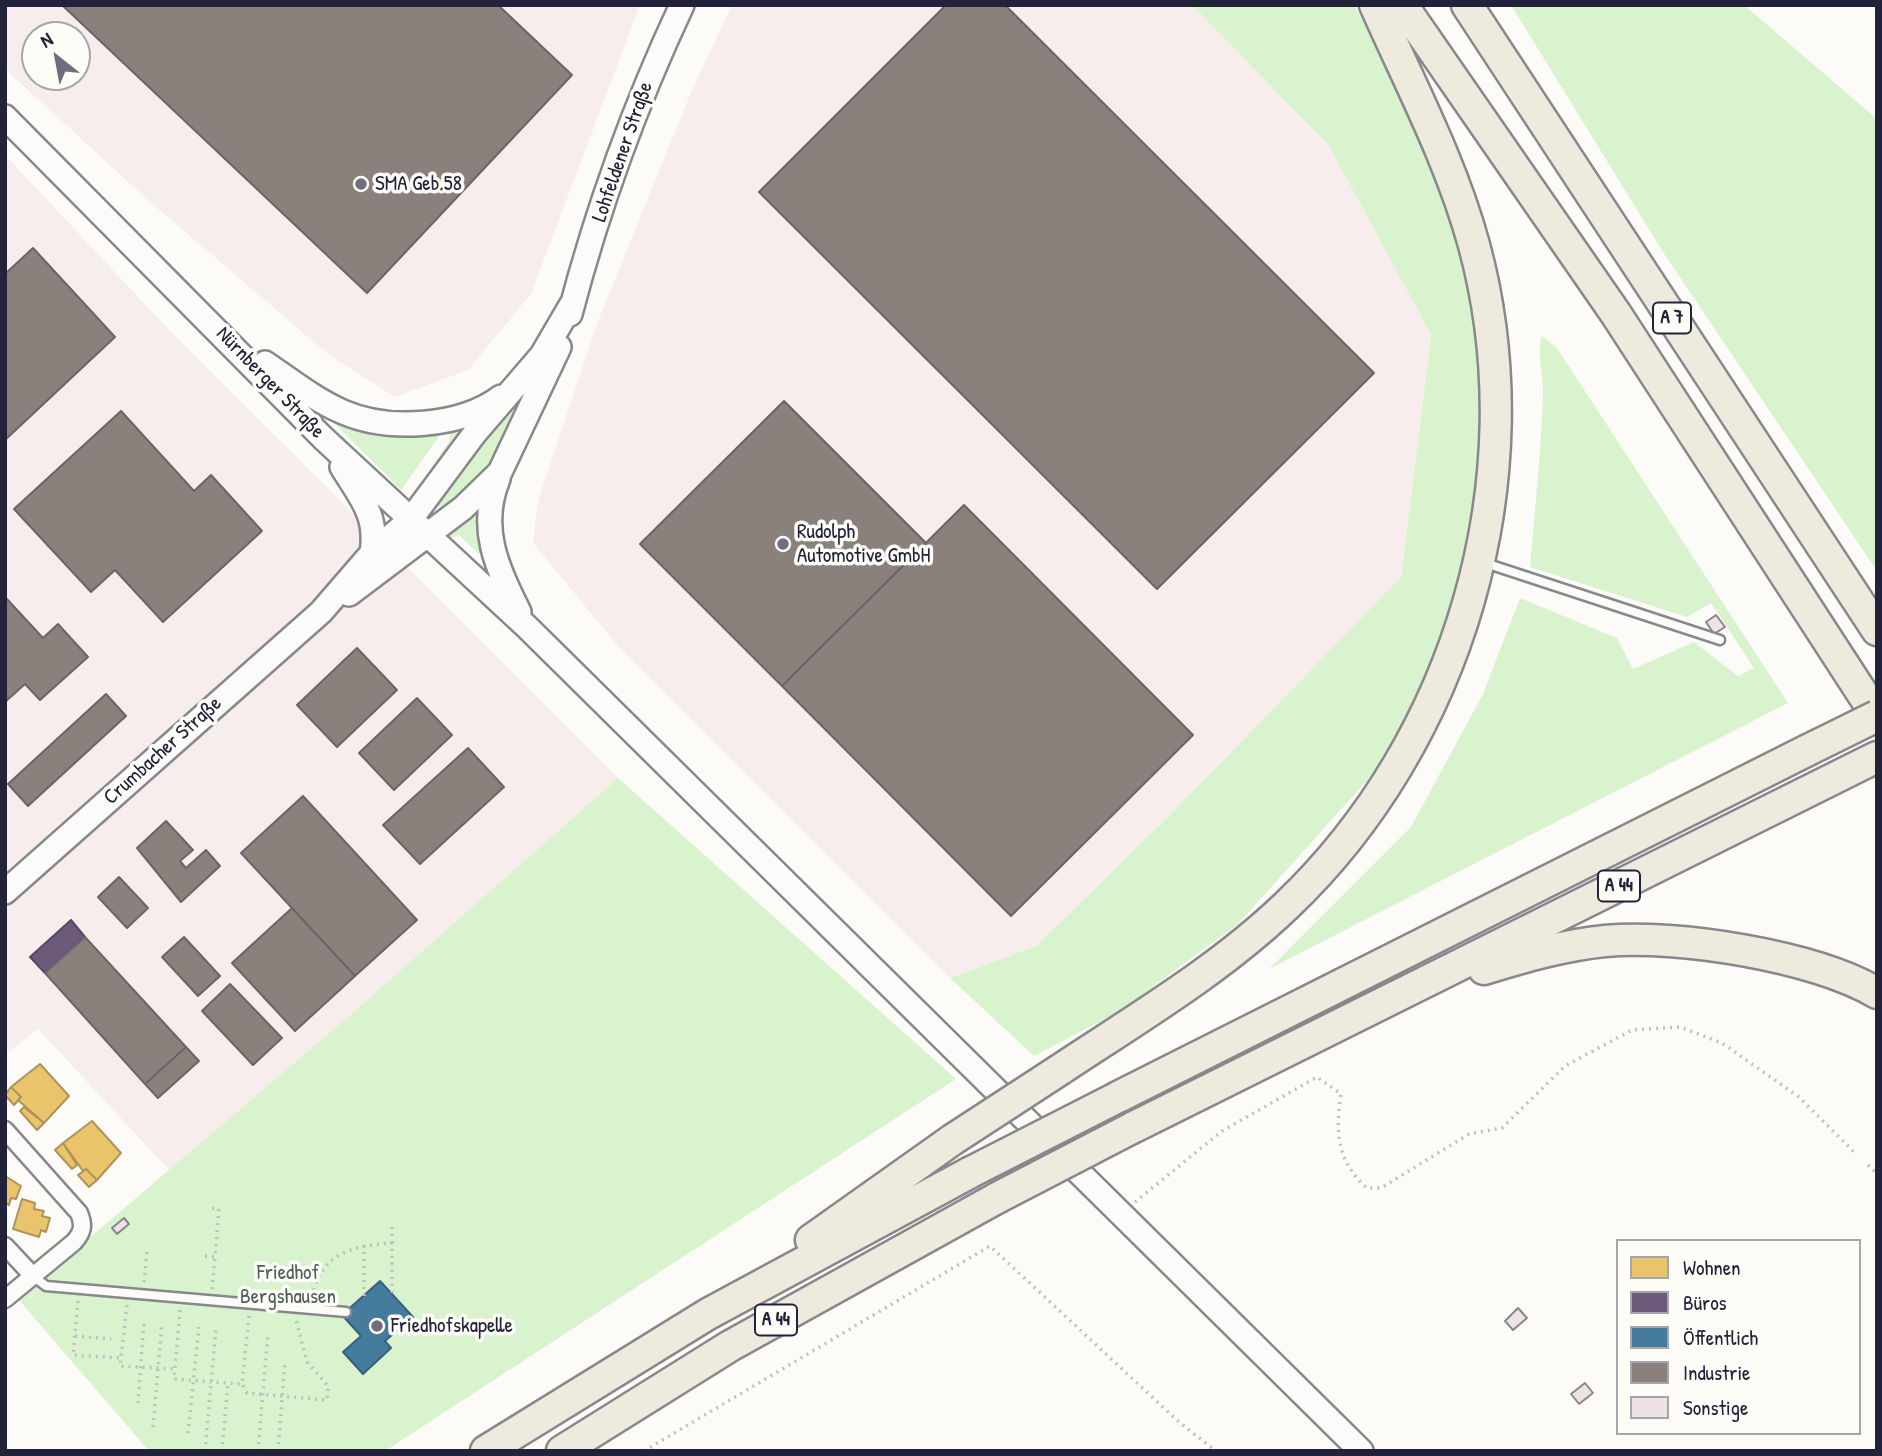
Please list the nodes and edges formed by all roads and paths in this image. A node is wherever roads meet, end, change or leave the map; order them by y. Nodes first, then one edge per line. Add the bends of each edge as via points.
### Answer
1 (682, 5) edge
2 (1375, 5) edge
3 (1402, 5) edge
4 (1467, 5) edge
5 (5, 117) edge
6 (573, 302) junction
7 (226, 337) junction
8 (512, 389) junction
9 (323, 438) junction
10 (500, 472) junction
11 (419, 526) junction
12 (372, 553) junction
13 (1479, 561) junction
14 (321, 612) junction
15 (527, 627) junction
16 (1877, 630) edge
17 (1720, 640) dead end
18 (1877, 716) edge
19 (1877, 757) edge
20 (5, 892) edge
21 (1410, 991) junction
22 (1877, 993) edge
23 (5, 1130) edge
24 (1857, 1155) dead end
25 (1868, 1165) dead end
26 (1877, 1174) edge
27 (208, 1208) dead end
28 (1121, 1215) junction
29 (392, 1227) dead end
30 (392, 1243) junction
31 (364, 1245) junction
32 (5, 1246) edge
33 (147, 1251) dead end
34 (205, 1256) dead end
35 (215, 1257) junction
36 (33, 1276) junction
37 (79, 1289) junction
38 (128, 1293) junction
39 (392, 1293) dead end
40 (143, 1294) junction
41 (364, 1296) dead end
42 (181, 1298) junction
43 (5, 1299) edge
44 (211, 1301) junction
45 (250, 1304) junction
46 (294, 1308) junction
47 (309, 1309) junction
48 (346, 1312) dead end
49 (708, 1314) junction
50 (144, 1322) dead end
51 (162, 1323) dead end
52 (199, 1327) dead end
53 (216, 1329) dead end
54 (268, 1334) dead end
55 (75, 1336) junction
56 (111, 1339) dead end
57 (121, 1358) junction
58 (285, 1362) dead end
59 (141, 1367) junction
60 (158, 1368) junction
61 (175, 1369) junction
62 (194, 1380) junction
63 (212, 1382) junction
64 (228, 1383) junction
65 (242, 1384) junction
66 (262, 1394) junction
67 (283, 1396) junction
68 (138, 1403) dead end
69 (153, 1427) dead end
70 (188, 1433) dead end
71 (205, 1451) edge
72 (222, 1451) edge
73 (258, 1451) edge
74 (278, 1451) edge
75 (486, 1451) edge
76 (562, 1451) edge
77 (644, 1451) edge
78 (1216, 1451) edge
79 (1361, 1451) edge

1 - 6 main road, Lohfeldener Straße via 619,155
2 - 13 highway via 1455,185 1488,311 1495,441
3 - 18 highway, A 7 via 1616,314
4 - 16 highway, A 7
5 - 7 main road, Nürnberger Straße
6 - 8 main road, Lohfeldener Straße via 542,355
6 - 10 main road, Lohfeldener Straße via 565,334
7 - 8 main road via 319,399 368,420 404,424 443,419 493,403
7 - 9 main road, Nürnberger Straße
8 - 11 main road, Lohfeldener Straße
9 - 11 main road, Nürnberger Straße
9 - 12 main road via 369,511 374,526
10 - 11 main road, Lohfeldener Straße via 483,492
10 - 15 main road via 489,505 488,530 496,564
11 - 12 main road, Crumbacher Straße
11 - 14 main road, Crumbacher Straße via 353,592
11 - 15 main road, Nürnberger Straße
12 - 14 main road, Crumbacher Straße
13 - 17 lane
13 - 49 highway, bridge via 1460,632 1406,751 1332,858 1287,906 1238,949 952,1140
14 - 20 main road, Crumbacher Straße via 53,844
15 - 28 main road, Nürnberger Straße
18 - 49 highway, bridge via 971,1172
19 - 21 highway, A 44
21 - 22 highway via 1521,958 1605,941 1681,941 1809,966
21 - 76 highway, A 44, bridge via 997,1198 741,1340
23 - 36 street via 79,1213 83,1224 74,1242
24 - 28 path via 1799,1097 1722,1043 1680,1027 1632,1030 1565,1066 1502,1128 1469,1134 1381,1188 1367,1188 1342,1157 1336,1125 1341,1094 1317,1077 1222,1131
25 - 26 path
27 - 35 path via 219,1209
28 - 79 main road, Nürnberger Straße
29 - 30 path
30 - 31 path
30 - 39 path
31 - 41 path
31 - 47 path via 343,1252 321,1273
32 - 36 street
33 - 40 path
34 - 35 path
35 - 44 path
36 - 37 lane via 46,1286
36 - 43 street
37 - 38 lane
37 - 55 path
38 - 40 lane
38 - 57 path
40 - 42 lane
42 - 44 lane
42 - 61 path
44 - 45 lane
45 - 46 lane
45 - 65 path
46 - 47 lane
46 - 67 path via 298,1339 307,1362 328,1385 327,1400
47 - 48 lane
49 - 75 highway
50 - 59 path
51 - 60 path
52 - 62 path
53 - 63 path
54 - 66 path
55 - 56 path
55 - 57 path via 73,1354
57 - 59 path via 120,1366
58 - 67 path
59 - 60 path
59 - 68 path
60 - 61 path
60 - 69 path
61 - 62 path via 174,1379
62 - 63 path
62 - 70 path
63 - 64 path
63 - 71 path
64 - 65 path
64 - 72 path
65 - 66 path via 247,1393
66 - 67 path
66 - 73 path
67 - 74 path
77 - 78 path via 990,1246

